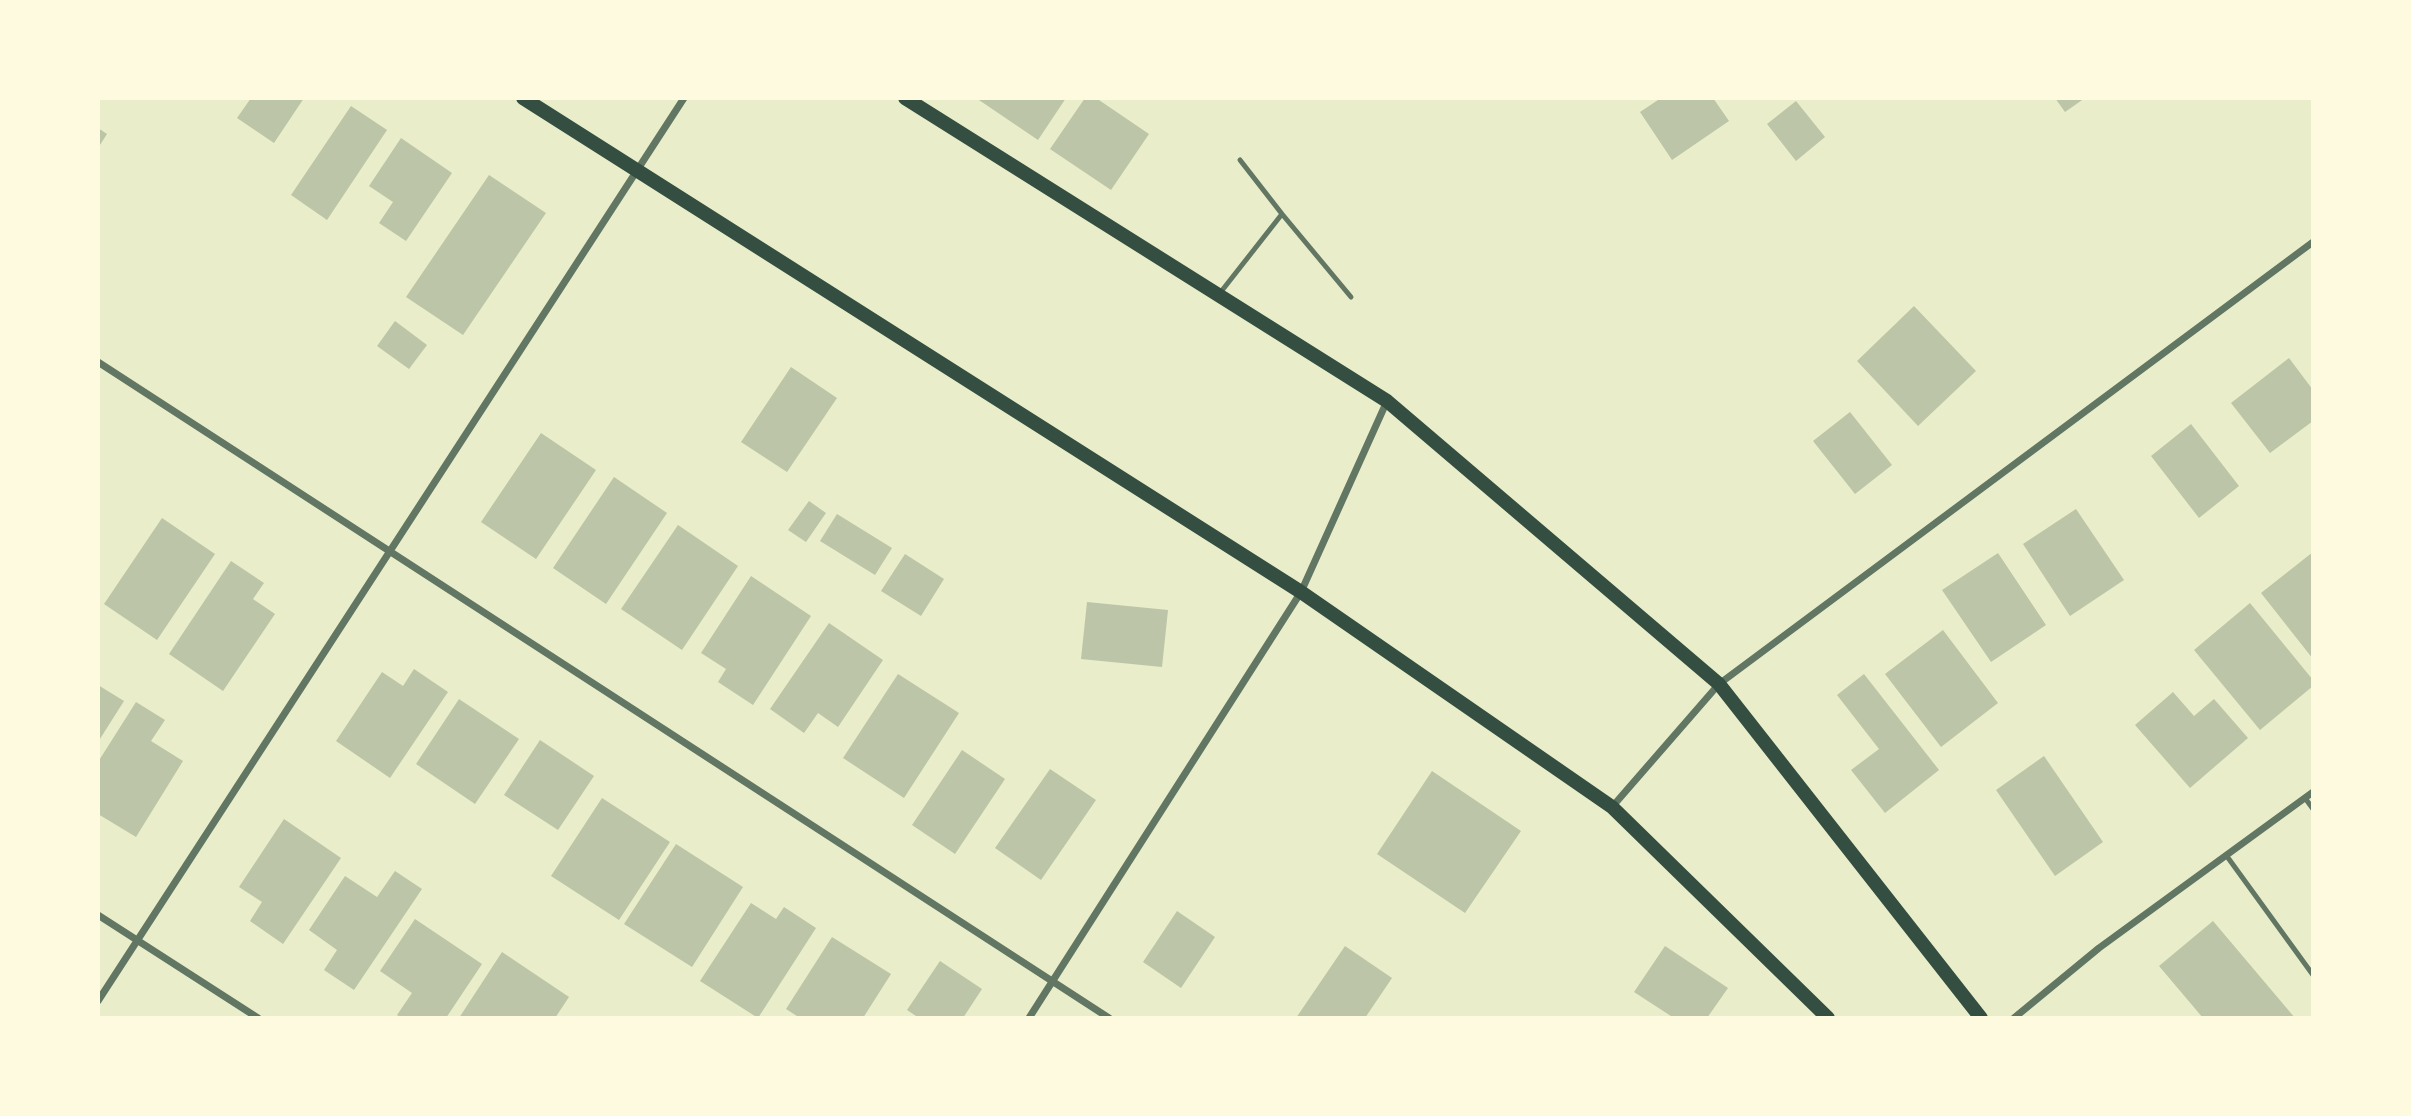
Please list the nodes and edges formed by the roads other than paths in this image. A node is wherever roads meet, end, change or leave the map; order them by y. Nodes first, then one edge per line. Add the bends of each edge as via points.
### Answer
1 (523, 98) edge
2 (684, 98) edge
3 (905, 98) edge
4 (1240, 160) dead end
5 (636, 171) junction
6 (1282, 214) junction
7 (2313, 242) edge
8 (1219, 295) junction
9 (1350, 297) dead end
10 (98, 362) edge
11 (1387, 401) junction
12 (390, 551) junction
13 (1301, 593) junction
14 (1719, 684) junction
15 (2313, 792) edge
16 (2305, 798) junction
17 (1612, 807) junction
18 (2313, 809) edge
19 (2226, 855) junction
20 (98, 915) edge
21 (137, 940) junction
22 (2313, 975) edge
23 (1053, 981) junction
24 (98, 1000) edge
25 (258, 1018) edge
26 (1029, 1018) edge
27 (1109, 1018) edge
28 (1828, 1018) edge
29 (1981, 1018) edge
30 (2014, 1018) edge

1 - 5 main road
2 - 5 street
3 - 8 main road
4 - 6 lane
5 - 12 street
5 - 13 main road
6 - 8 lane
6 - 9 lane
7 - 14 street
8 - 11 main road
10 - 12 street
11 - 13 street
11 - 14 main road
12 - 21 street
12 - 23 street
13 - 17 main road
13 - 23 street
14 - 17 street
14 - 29 main road
15 - 16 street
16 - 18 lane
16 - 19 street
17 - 28 main road
19 - 22 lane
19 - 30 street via 2099,948
20 - 21 street
21 - 24 street
21 - 25 street
23 - 26 street
23 - 27 street

